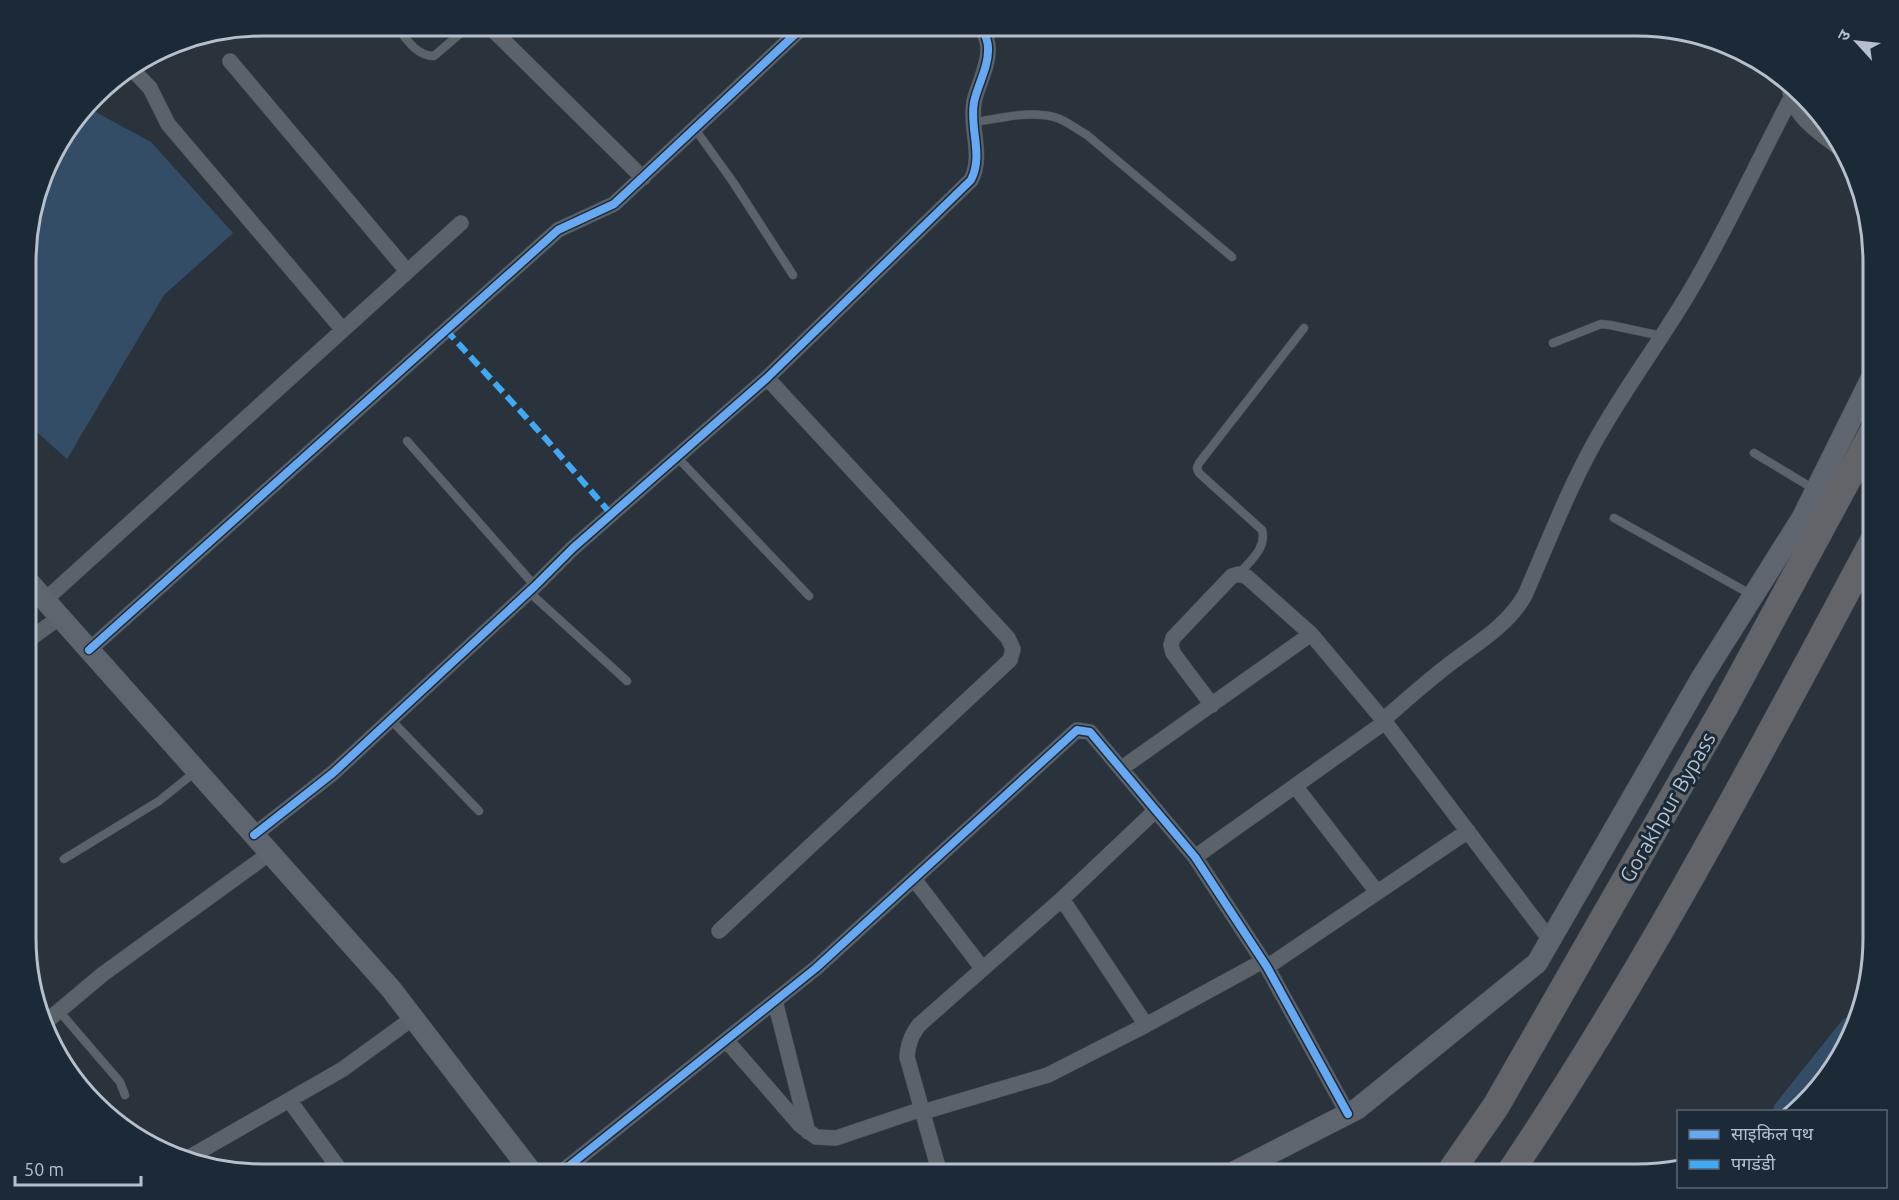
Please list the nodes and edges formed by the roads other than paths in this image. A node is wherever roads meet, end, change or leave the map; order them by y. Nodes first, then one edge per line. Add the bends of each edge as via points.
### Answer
1 (404, 36) edge
2 (457, 36) edge
3 (499, 36) edge
4 (793, 36) edge
5 (986, 36) edge
6 (230, 61) dead end
7 (136, 74) edge
8 (1789, 95) edge
9 (1791, 97) edge
10 (974, 122) junction
11 (694, 129) junction
12 (1824, 135) edge
13 (643, 178) junction
14 (461, 223) dead end
15 (1232, 256) dead end
16 (407, 272) junction
17 (793, 275) dead end
18 (1304, 328) dead end
19 (343, 330) junction
20 (1662, 336) junction
21 (1553, 343) dead end
22 (767, 378) junction
23 (1863, 395) edge
24 (407, 441) dead end
25 (1863, 451) edge
26 (1754, 453) dead end
27 (677, 457) junction
28 (1816, 490) junction
29 (1614, 518) dead end
30 (1863, 560) edge
31 (1239, 574) junction
32 (532, 589) junction
33 (36, 590) edge
34 (809, 596) dead end
35 (1753, 596) junction
36 (45, 600) junction
37 (60, 616) junction
38 (36, 633) edge
39 (1311, 634) junction
40 (89, 650) junction
41 (627, 681) dead end
42 (1212, 705) junction
43 (391, 720) junction
44 (1384, 721) junction
45 (1122, 768) junction
46 (197, 771) junction
47 (1296, 786) junction
48 (1156, 810) junction
49 (479, 811) dead end
50 (1468, 831) junction
51 (254, 835) junction
52 (270, 853) junction
53 (1195, 857) junction
54 (64, 859) dead end
55 (914, 879) junction
56 (1377, 892) junction
57 (1062, 899) junction
58 (719, 932) dead end
59 (1550, 940) junction
60 (1265, 964) junction
61 (982, 968) junction
62 (775, 1001) junction
63 (53, 1016) edge
64 (413, 1018) junction
65 (1146, 1025) junction
66 (726, 1040) junction
67 (125, 1095) dead end
68 (289, 1100) junction
69 (922, 1111) junction
70 (1348, 1114) junction
71 (808, 1132) junction
72 (195, 1154) edge
73 (336, 1164) edge
74 (525, 1164) edge
75 (571, 1164) edge
76 (937, 1164) edge
77 (1250, 1164) edge
78 (1456, 1164) edge
79 (1516, 1164) edge

1 - 2 lane via 416,50 434,56
3 - 13 street
4 - 11 street
5 - 10 street via 987,61 974,103
6 - 16 street
7 - 19 street via 150,88 168,124
8 - 20 street via 1734,210
9 - 12 street via 1802,116
10 - 15 lane via 1032,115 1053,117 1069,124
10 - 22 street via 977,160 971,180
11 - 13 street
11 - 17 lane
13 - 40 street via 614,204 558,230
14 - 16 street
16 - 19 street
18 - 31 lane via 1197,468 1262,530 1262,546
19 - 36 street
20 - 21 lane via 1601,324
20 - 44 street via 1603,427 1517,609
22 - 27 street
22 - 58 street via 1008,638 1013,649 1010,660
23 - 28 main road
24 - 32 lane
25 - 78 highway, Gorakhpur Bypass via 1725,706 1496,1106
26 - 28 lane
27 - 32 street
27 - 34 lane
28 - 35 main road
29 - 35 lane
30 - 79 highway via 1643,962
31 - 39 street
31 - 42 street via 1224,584 1173,638 1171,645
32 - 41 lane
32 - 43 street
33 - 36 main road
35 - 59 main road
36 - 37 main road
37 - 38 street
37 - 40 main road
39 - 42 street
39 - 44 street
40 - 46 main road
42 - 45 street
43 - 49 lane
43 - 51 street via 333,773
44 - 47 street
44 - 50 street
45 - 48 street
45 - 55 street via 1090,732 1077,730
46 - 51 main road
46 - 54 lane via 159,801
47 - 53 street
47 - 56 street
48 - 53 street
48 - 57 street
50 - 56 street
50 - 59 street
51 - 52 main road
52 - 63 street
52 - 64 main road
53 - 60 street
55 - 61 street
55 - 62 street
56 - 60 street
57 - 61 street
57 - 65 street
59 - 70 main road via 1537,963
60 - 65 street
60 - 70 street
61 - 69 street via 911,1035 907,1057
62 - 66 street
62 - 71 street
63 - 67 lane via 114,1074
64 - 68 street via 343,1070
64 - 74 main road
65 - 69 street via 1048,1075
66 - 71 street
66 - 75 street
68 - 72 street
68 - 73 street
69 - 71 street via 836,1138 816,1137
69 - 76 street
70 - 77 main road

